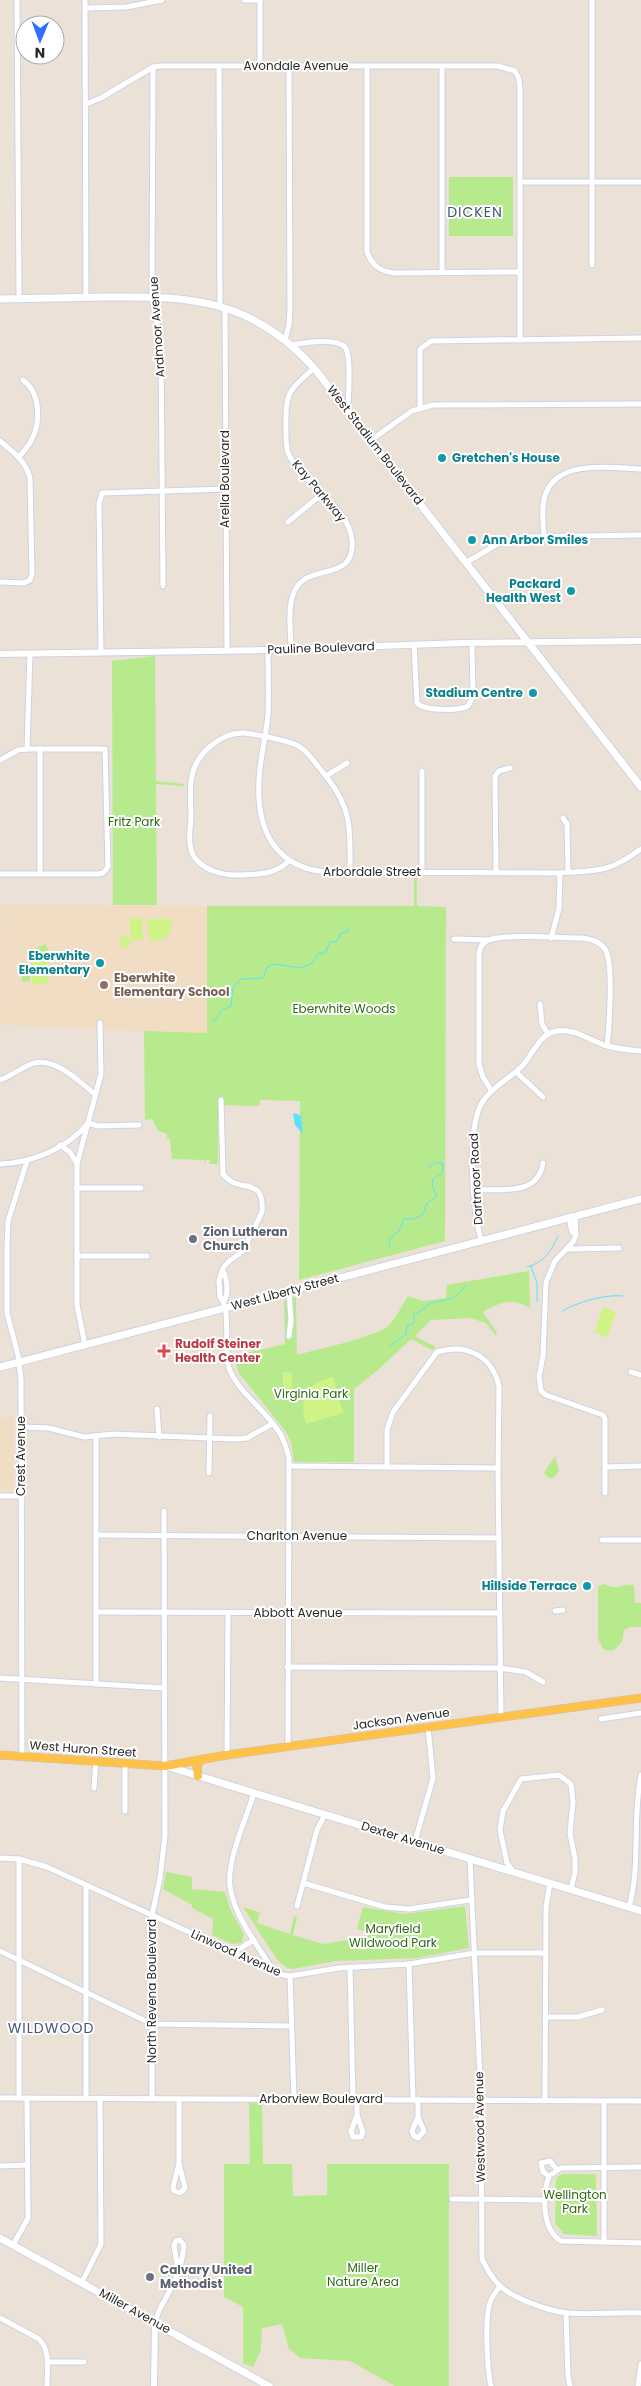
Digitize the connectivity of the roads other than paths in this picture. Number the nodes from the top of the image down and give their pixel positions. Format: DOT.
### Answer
graph roads {
  1 [pos="17,0"];
  2 [pos="85,0"];
  3 [pos="162,0"];
  4 [pos="244,0"];
  5 [pos="260,0"];
  6 [pos="592,0"];
  7 [pos="86,8"];
  8 [pos="220,66"];
  9 [pos="260,66"];
  10 [pos="289,66"];
  11 [pos="367,66"];
  12 [pos="442,66"];
  13 [pos="153,67"];
  14 [pos="86,104"];
  15 [pos="593,181"];
  16 [pos="520,182"];
  17 [pos="641,182"];
  18 [pos="592,265"];
  19 [pos="442,272"];
  20 [pos="520,272"];
  21 [pos="86,297"];
  22 [pos="152,297"];
  23 [pos="18,298"];
  24 [pos="0,299"];
  25 [pos="223,307"];
  26 [pos="641,338"];
  27 [pos="520,339"];
  28 [pos="288,343"];
  29 [pos="314,368"];
  30 [pos="23,380"];
  31 [pos="641,404"];
  32 [pos="420,407"];
  33 [pos="348,410"];
  34 [pos="371,440"];
  35 [pos="0,441"];
  36 [pos="19,457"];
  37 [pos="641,469"];
  38 [pos="225,489"];
  39 [pos="162,490"];
  40 [pos="322,494"];
  41 [pos="288,522"];
  42 [pos="544,535"];
  43 [pos="641,535"];
  44 [pos="466,562"];
  45 [pos="0,582"];
  46 [pos="163,586"];
  47 [pos="641,641"];
  48 [pos="529,642"];
  49 [pos="472,643"];
  50 [pos="414,644"];
  51 [pos="292,649"];
  52 [pos="268,650"];
  53 [pos="227,651"];
  54 [pos="102,653"];
  55 [pos="0,654"];
  56 [pos="30,654"];
  57 [pos="265,737"];
  58 [pos="27,749"];
  59 [pos="40,749"];
  60 [pos="0,760"];
  61 [pos="347,763"];
  62 [pos="510,768"];
  63 [pos="422,770"];
  64 [pos="326,776"];
  65 [pos="641,787"];
  66 [pos="563,818"];
  67 [pos="641,849"];
  68 [pos="289,861"];
  69 [pos="350,872"];
  70 [pos="422,872"];
  71 [pos="496,872"];
  72 [pos="568,872"];
  73 [pos="560,873"];
  74 [pos="0,874"];
  75 [pos="40,874"];
  76 [pos="454,938"];
  77 [pos="551,938"];
  78 [pos="492,940"];
  79 [pos="540,1004"];
  80 [pos="100,1023"];
  81 [pos="548,1034"];
  82 [pos="606,1046"];
  83 [pos="641,1051"];
  84 [pos="516,1072"];
  85 [pos="0,1080"];
  86 [pos="491,1090"];
  87 [pos="95,1094"];
  88 [pos="542,1097"];
  89 [pos="221,1100"];
  90 [pos="88,1123"];
  91 [pos="139,1125"];
  92 [pos="60,1145"];
  93 [pos="27,1161"];
  94 [pos="543,1163"];
  95 [pos="0,1164"];
  96 [pos="77,1164"];
  97 [pos="76,1188"];
  98 [pos="141,1188"];
  99 [pos="475,1190"];
  100 [pos="641,1198"];
  101 [pos="572,1217"];
  102 [pos="481,1239"];
  103 [pos="0,1246"];
  104 [pos="7,1246"];
  105 [pos="568,1248"];
  106 [pos="619,1248"];
  107 [pos="77,1256"];
  108 [pos="147,1256"];
  109 [pos="289,1290"];
  110 [pos="224,1304"];
  111 [pos="289,1336"];
  112 [pos="85,1345"];
  113 [pos="19,1362"];
  114 [pos="0,1367"];
  115 [pos="631,1372"];
  116 [pos="641,1375"];
  117 [pos="157,1410"];
  118 [pos="210,1416"];
  119 [pos="272,1424"];
  120 [pos="21,1427"];
  121 [pos="96,1436"];
  122 [pos="159,1437"];
  123 [pos="210,1438"];
  124 [pos="289,1466"];
  125 [pos="641,1466"];
  126 [pos="387,1467"];
  127 [pos="606,1467"];
  128 [pos="498,1468"];
  129 [pos="210,1474"];
  130 [pos="605,1493"];
  131 [pos="0,1496"];
  132 [pos="22,1496"];
  133 [pos="164,1511"];
  134 [pos="96,1535"];
  135 [pos="164,1536"];
  136 [pos="288,1536"];
  137 [pos="499,1538"];
  138 [pos="602,1540"];
  139 [pos="641,1540"];
  140 [pos="563,1610"];
  141 [pos="555,1611"];
  142 [pos="96,1612"];
  143 [pos="164,1612"];
  144 [pos="228,1613"];
  145 [pos="288,1613"];
  146 [pos="499,1613"];
  147 [pos="287,1667"];
  148 [pos="499,1668"];
  149 [pos="0,1678"];
  150 [pos="22,1680"];
  151 [pos="543,1682"];
  152 [pos="96,1684"];
  153 [pos="164,1688"];
  154 [pos="641,1699"];
  155 [pos="641,1713"];
  156 [pos="501,1717"];
  157 [pos="601,1719"];
  158 [pos="428,1727"];
  159 [pos="288,1747"];
  160 [pos="0,1754"];
  161 [pos="227,1755"];
  162 [pos="22,1756"];
  163 [pos="201,1759"];
  164 [pos="96,1760"];
  165 [pos="127,1762"];
  166 [pos="165,1766"];
  167 [pos="641,1774"];
  168 [pos="198,1776"];
  169 [pos="94,1788"];
  170 [pos="254,1793"];
  171 [pos="125,1811"];
  172 [pos="325,1814"];
  173 [pos="415,1841"];
  174 [pos="0,1858"];
  175 [pos="19,1859"];
  176 [pos="470,1859"];
  177 [pos="513,1871"];
  178 [pos="303,1883"];
  179 [pos="550,1883"];
  180 [pos="86,1886"];
  181 [pos="571,1889"];
  182 [pos="470,1900"];
  183 [pos="297,1906"];
  184 [pos="629,1907"];
  185 [pos="641,1911"];
  186 [pos="152,1915"];
  187 [pos="254,1940"];
  188 [pos="0,1951"];
  189 [pos="234,1952"];
  190 [pos="475,1953"];
  191 [pos="545,1953"];
  192 [pos="20,1959"];
  193 [pos="409,1964"];
  194 [pos="350,1967"];
  195 [pos="272,1970"];
  196 [pos="290,1976"];
  197 [pos="86,1992"];
  198 [pos="602,2010"];
  199 [pos="546,2017"];
  200 [pos="152,2024"];
  201 [pos="291,2026"];
  202 [pos="0,2098"];
  203 [pos="19,2098"];
  204 [pos="27,2098"];
  205 [pos="86,2098"];
  206 [pos="100,2098"];
  207 [pos="152,2098"];
  208 [pos="294,2098"];
  209 [pos="355,2098"];
  210 [pos="179,2099"];
  211 [pos="415,2099"];
  212 [pos="481,2099"];
  213 [pos="545,2099"];
  214 [pos="604,2101"];
  215 [pos="641,2101"];
  216 [pos="357,2115"];
  217 [pos="418,2117"];
  218 [pos="179,2163"];
  219 [pos="28,2165"];
  220 [pos="0,2166"];
  221 [pos="604,2167"];
  222 [pos="641,2167"];
  223 [pos="557,2170"];
  224 [pos="549,2176"];
  225 [pos="452,2199"];
  226 [pos="481,2200"];
  227 [pos="546,2200"];
  228 [pos="1,2240"];
  229 [pos="604,2242"];
  230 [pos="641,2242"];
  231 [pos="13,2245"];
  232 [pos="178,2270"];
  233 [pos="82,2282"];
  234 [pos="500,2286"];
  235 [pos="566,2313"];
  236 [pos="641,2313"];
  237 [pos="0,2318"];
  238 [pos="155,2323"];
  239 [pos="47,2362"];
  240 [pos="84,2362"];
  241 [pos="641,2364"];
  242 [pos="47,2386"];
  243 [pos="154,2386"];
  244 [pos="269,2386"];
  245 [pos="491,2386"];
  246 [pos="570,2386"];
  247 [pos="638,2386"];
  1 -- 23 [label="street"];
  2 -- 7 [label="street"];
  3 -- 7 [label="street"];
  4 -- 5 [label="street"];
  5 -- 9 [label="street"];
  6 -- 15 [label="street"];
  7 -- 14 [label="street"];
  8 -- 9 [label="street, Avondale Avenue"];
  8 -- 13 [label="street, Avondale Avenue"];
  8 -- 25 [label="street, Arella Boulevard"];
  9 -- 10 [label="street, Avondale Avenue"];
  10 -- 11 [label="street, Avondale Avenue"];
  10 -- 28 [label="street"];
  11 -- 12 [label="street, Avondale Avenue"];
  11 -- 19 [label="street"];
  12 -- 16 [label="street, Avondale Avenue"];
  12 -- 19 [label="street"];
  13 -- 14 [label="street, Avondale Avenue"];
  13 -- 22 [label="street, Ardmoor Avenue"];
  14 -- 21 [label="street"];
  15 -- 16 [label="street"];
  15 -- 17 [label="street"];
  15 -- 18 [label="street"];
  16 -- 20 [label="street"];
  19 -- 20 [label="street"];
  20 -- 27 [label="street"];
  21 -- 22 [label="main road, West Stadium Boulevard"];
  21 -- 23 [label="main road, West Stadium Boulevard"];
  22 -- 25 [label="main road, West Stadium Boulevard"];
  22 -- 39 [label="street, Ardmoor Avenue"];
  23 -- 24 [label="main road, West Stadium Boulevard"];
  25 -- 28 [label="main road, West Stadium Boulevard"];
  25 -- 38 [label="street, Arella Boulevard"];
  26 -- 27 [label="street"];
  27 -- 32 [label="street"];
  28 -- 29 [label="main road, West Stadium Boulevard"];
  28 -- 33 [label="street"];
  29 -- 33 [label="main road, West Stadium Boulevard"];
  29 -- 40 [label="street, Kay Parkway"];
  30 -- 36 [label="street"];
  31 -- 32 [label="street"];
  32 -- 34 [label="street"];
  33 -- 34 [label="main road, West Stadium Boulevard"];
  34 -- 44 [label="main road, West Stadium Boulevard"];
  35 -- 36 [label="street"];
  36 -- 45 [label="street"];
  37 -- 42 [label="street"];
  38 -- 39 [label="street"];
  38 -- 53 [label="street, Arella Boulevard"];
  39 -- 46 [label="street, Ardmoor Avenue"];
  39 -- 54 [label="street"];
  40 -- 41 [label="street"];
  40 -- 51 [label="street, Kay Parkway"];
  42 -- 43 [label="street"];
  42 -- 44 [label="street"];
  44 -- 48 [label="main road, West Stadium Boulevard"];
  47 -- 48 [label="street, Pauline Boulevard"];
  48 -- 49 [label="street, Pauline Boulevard"];
  48 -- 65 [label="main road, West Stadium Boulevard"];
  49 -- 50 [label="street, Pauline Boulevard"];
  49 -- 50 [label="street"];
  50 -- 51 [label="street, Pauline Boulevard"];
  51 -- 52 [label="street, Pauline Boulevard"];
  52 -- 53 [label="street, Pauline Boulevard"];
  52 -- 57 [label="street, Arbordale Street"];
  53 -- 54 [label="street, Pauline Boulevard"];
  54 -- 56 [label="street, Pauline Boulevard"];
  55 -- 56 [label="street, Pauline Boulevard"];
  56 -- 58 [label="street"];
  57 -- 64 [label="street"];
  57 -- 68 [label="street, Arbordale Street"];
  57 -- 68 [label="street"];
  58 -- 59 [label="street"];
  58 -- 60 [label="street"];
  59 -- 75 [label="street"];
  59 -- 75 [label="street"];
  61 -- 64 [label="street"];
  62 -- 71 [label="street"];
  63 -- 70 [label="street"];
  64 -- 69 [label="street"];
  66 -- 72 [label="street"];
  67 -- 72 [label="street, Arbordale Street"];
  68 -- 69 [label="street, Arbordale Street"];
  69 -- 70 [label="street, Arbordale Street"];
  70 -- 71 [label="street, Arbordale Street"];
  71 -- 73 [label="street, Arbordale Street"];
  72 -- 73 [label="street, Arbordale Street"];
  73 -- 77 [label="street"];
  74 -- 75 [label="street"];
  76 -- 78 [label="street"];
  77 -- 78 [label="street"];
  77 -- 82 [label="street"];
  78 -- 86 [label="street"];
  79 -- 81 [label="street"];
  80 -- 87 [label="street"];
  81 -- 82 [label="street"];
  81 -- 84 [label="street, Dartmoor Road"];
  82 -- 83 [label="street"];
  84 -- 86 [label="street, Dartmoor Road"];
  84 -- 88 [label="street"];
  85 -- 87 [label="street"];
  86 -- 99 [label="street, Dartmoor Road"];
  87 -- 90 [label="street"];
  89 -- 110 [label="street"];
  90 -- 91 [label="street"];
  90 -- 92 [label="street"];
  90 -- 96 [label="street"];
  92 -- 93 [label="street"];
  92 -- 96 [label="street"];
  93 -- 95 [label="street"];
  93 -- 104 [label="street, Crest Avenue"];
  94 -- 99 [label="street"];
  96 -- 97 [label="street"];
  97 -- 98 [label="street"];
  97 -- 107 [label="street"];
  99 -- 102 [label="street, Dartmoor Road"];
  100 -- 101 [label="main road, West Liberty Street"];
  101 -- 102 [label="main road, West Liberty Street"];
  101 -- 105 [label="street"];
  102 -- 109 [label="main road, West Liberty Street"];
  103 -- 104 [label="street"];
  104 -- 113 [label="street, Crest Avenue"];
  105 -- 106 [label="street"];
  105 -- 127 [label="street"];
  107 -- 108 [label="street"];
  107 -- 112 [label="street"];
  109 -- 110 [label="main road, West Liberty Street"];
  109 -- 111 [label="street"];
  110 -- 112 [label="main road, West Liberty Street"];
  110 -- 119 [label="street"];
  112 -- 113 [label="main road, West Liberty Street"];
  113 -- 114 [label="main road, West Liberty Street"];
  113 -- 120 [label="street, Crest Avenue"];
  115 -- 116 [label="street"];
  117 -- 122 [label="street"];
  118 -- 123 [label="street"];
  119 -- 123 [label="street"];
  119 -- 124 [label="street"];
  120 -- 121 [label="street"];
  120 -- 132 [label="street, Crest Avenue"];
  121 -- 122 [label="street"];
  121 -- 134 [label="street"];
  122 -- 123 [label="street"];
  123 -- 129 [label="street"];
  124 -- 126 [label="street"];
  124 -- 136 [label="street"];
  125 -- 127 [label="street"];
  126 -- 128 [label="street"];
  126 -- 128 [label="street"];
  127 -- 130 [label="street"];
  128 -- 137 [label="street"];
  131 -- 132 [label="street"];
  132 -- 150 [label="street, Crest Avenue"];
  133 -- 135 [label="street, North Revena Boulevard"];
  134 -- 135 [label="street, Charlton Avenue"];
  134 -- 142 [label="street"];
  135 -- 136 [label="street, Charlton Avenue"];
  135 -- 143 [label="street, North Revena Boulevard"];
  136 -- 137 [label="street, Charlton Avenue"];
  136 -- 145 [label="street"];
  137 -- 146 [label="street"];
  138 -- 139 [label="street"];
  140 -- 141 [label="street"];
  142 -- 143 [label="street, Abbott Avenue"];
  142 -- 152 [label="street"];
  143 -- 144 [label="street, Abbott Avenue"];
  143 -- 153 [label="street, North Revena Boulevard"];
  144 -- 145 [label="street, Abbott Avenue"];
  144 -- 161 [label="street"];
  145 -- 146 [label="street, Abbott Avenue"];
  145 -- 147 [label="street"];
  146 -- 148 [label="street"];
  147 -- 148 [label="street"];
  147 -- 159 [label="street"];
  148 -- 151 [label="street"];
  148 -- 156 [label="street"];
  149 -- 150 [label="street"];
  150 -- 152 [label="street"];
  150 -- 162 [label="street, Crest Avenue"];
  152 -- 153 [label="street"];
  153 -- 166 [label="street, North Revena Boulevard"];
  154 -- 156 [label="main road, Jackson Avenue"];
  155 -- 157 [label="street"];
  156 -- 158 [label="main road, Jackson Avenue"];
  158 -- 159 [label="main road, Jackson Avenue"];
  158 -- 173 [label="street"];
  159 -- 161 [label="main road, Jackson Avenue"];
  160 -- 162 [label="main road, West Huron Street"];
  161 -- 163 [label="main road, Jackson Avenue"];
  162 -- 164 [label="main road, West Huron Street"];
  163 -- 166 [label="main road, Jackson Avenue"];
  163 -- 168 [label="main road"];
  164 -- 165 [label="main road, West Huron Street"];
  164 -- 169 [label="street"];
  165 -- 166 [label="main road, West Huron Street"];
  165 -- 171 [label="street"];
  166 -- 168 [label="main road, Dexter Avenue"];
  166 -- 186 [label="street, North Revena Boulevard"];
  167 -- 184 [label="street"];
  168 -- 170 [label="main road, Dexter Avenue"];
  170 -- 172 [label="main road, Dexter Avenue"];
  170 -- 187 [label="street"];
  172 -- 173 [label="main road, Dexter Avenue"];
  172 -- 178 [label="street"];
  173 -- 176 [label="main road, Dexter Avenue"];
  174 -- 175 [label="street, Linwood Avenue"];
  175 -- 180 [label="street, Linwood Avenue"];
  175 -- 192 [label="street"];
  176 -- 177 [label="main road, Dexter Avenue"];
  176 -- 182 [label="street, Westwood Avenue"];
  177 -- 179 [label="main road, Dexter Avenue"];
  177 -- 181 [label="street"];
  178 -- 182 [label="street"];
  178 -- 183 [label="street"];
  179 -- 181 [label="main road, Dexter Avenue"];
  179 -- 191 [label="street"];
  180 -- 186 [label="street, Linwood Avenue"];
  180 -- 197 [label="street"];
  181 -- 184 [label="main road, Dexter Avenue"];
  182 -- 190 [label="street, Westwood Avenue"];
  184 -- 185 [label="main road, Dexter Avenue"];
  186 -- 189 [label="street, Linwood Avenue"];
  186 -- 200 [label="street, North Revena Boulevard"];
  187 -- 189 [label="street"];
  187 -- 195 [label="street"];
  188 -- 192 [label="street"];
  189 -- 195 [label="street, Linwood Avenue"];
  190 -- 191 [label="street, Linwood Avenue"];
  190 -- 193 [label="street, Linwood Avenue"];
  190 -- 212 [label="street, Westwood Avenue"];
  191 -- 199 [label="street"];
  192 -- 197 [label="street"];
  192 -- 203 [label="street"];
  193 -- 194 [label="street, Linwood Avenue"];
  193 -- 211 [label="street"];
  194 -- 196 [label="street, Linwood Avenue"];
  194 -- 209 [label="street"];
  195 -- 196 [label="street, Linwood Avenue"];
  196 -- 201 [label="street"];
  197 -- 200 [label="street"];
  197 -- 205 [label="street"];
  198 -- 199 [label="street"];
  199 -- 213 [label="street"];
  200 -- 201 [label="street"];
  200 -- 207 [label="street, North Revena Boulevard"];
  201 -- 208 [label="street"];
  202 -- 203 [label="street, Arborview Boulevard"];
  203 -- 204 [label="street, Arborview Boulevard"];
  204 -- 205 [label="street, Arborview Boulevard"];
  204 -- 219 [label="street"];
  205 -- 206 [label="street, Arborview Boulevard"];
  206 -- 207 [label="street, Arborview Boulevard"];
  206 -- 233 [label="street"];
  207 -- 210 [label="street, Arborview Boulevard"];
  208 -- 209 [label="street, Arborview Boulevard"];
  208 -- 210 [label="street, Arborview Boulevard"];
  209 -- 211 [label="street, Arborview Boulevard"];
  209 -- 216 [label="street"];
  210 -- 218 [label="street"];
  211 -- 212 [label="street, Arborview Boulevard"];
  211 -- 217 [label="street"];
  212 -- 213 [label="street, Arborview Boulevard"];
  212 -- 226 [label="street, Westwood Avenue"];
  213 -- 214 [label="street, Arborview Boulevard"];
  214 -- 215 [label="street, Arborview Boulevard"];
  214 -- 221 [label="street"];
  218 -- 218 [label="street"];
  219 -- 220 [label="street"];
  219 -- 231 [label="street"];
  221 -- 222 [label="street"];
  221 -- 223 [label="street"];
  221 -- 229 [label="street"];
  223 -- 224 [label="street"];
  223 -- 224 [label="street"];
  224 -- 227 [label="street"];
  225 -- 226 [label="street"];
  226 -- 227 [label="street"];
  226 -- 234 [label="street, Westwood Avenue"];
  227 -- 229 [label="street"];
  228 -- 231 [label="main road, Miller Avenue"];
  229 -- 230 [label="street"];
  231 -- 233 [label="main road, Miller Avenue"];
  232 -- 232 [label="street"];
  232 -- 238 [label="street"];
  233 -- 238 [label="main road, Miller Avenue"];
  234 -- 235 [label="street"];
  234 -- 245 [label="street"];
  235 -- 236 [label="street"];
  235 -- 246 [label="street"];
  237 -- 239 [label="street"];
  238 -- 243 [label="street"];
  238 -- 244 [label="main road, Miller Avenue"];
  239 -- 240 [label="street"];
  239 -- 242 [label="street"];
  241 -- 247 [label="street"];
}
